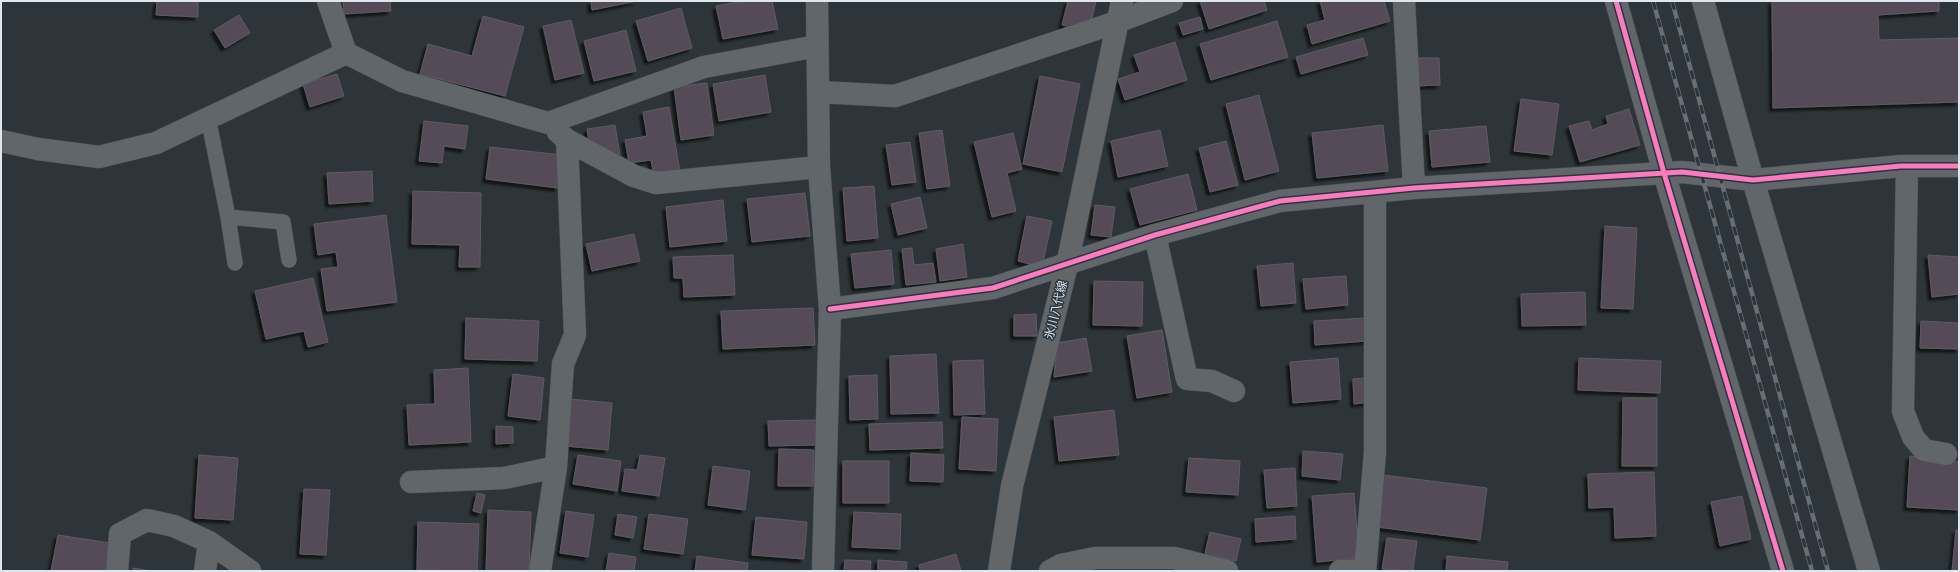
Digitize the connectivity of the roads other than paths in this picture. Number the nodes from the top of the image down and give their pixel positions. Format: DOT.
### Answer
graph roads {
  1 [pos="328,1"];
  2 [pos="817,1"];
  3 [pos="1122,1"];
  4 [pos="1172,1"];
  5 [pos="1404,1"];
  6 [pos="1616,1"];
  7 [pos="1703,1"];
  8 [pos="1117,22"];
  9 [pos="817,46"];
  10 [pos="346,52"];
  11 [pos="818,92"];
  12 [pos="208,118"];
  13 [pos="548,123"];
  14 [pos="567,140"];
  15 [pos="1,142"];
  16 [pos="1908,166"];
  17 [pos="1959,166"];
  18 [pos="819,167"];
  19 [pos="1664,173"];
  20 [pos="1753,180"];
  21 [pos="1414,188"];
  22 [pos="1375,192"];
  23 [pos="228,217"];
  24 [pos="1155,235"];
  25 [pos="289,260"];
  26 [pos="235,263"];
  27 [pos="1067,264"];
  28 [pos="830,309"];
  29 [pos="1234,391"];
  30 [pos="1946,454"];
  31 [pos="556,467"];
  32 [pos="411,482"];
  33 [pos="209,542"];
  34 [pos="1365,570"];
  35 [pos="117,571"];
  36 [pos="205,571"];
  37 [pos="250,571"];
  38 [pos="540,571"];
  39 [pos="823,571"];
  40 [pos="999,571"];
  41 [pos="1050,571"];
  42 [pos="1227,571"];
  43 [pos="1340,571"];
  44 [pos="1783,571"];
  45 [pos="1869,571"];
  1 -- 10 [label="street"];
  2 -- 9 [label="street"];
  3 -- 8 [label="main road, 氷川八代線"];
  4 -- 8 [label="street"];
  5 -- 21 [label="street"];
  6 -- 19 [label="street"];
  7 -- 20 [label="street"];
  8 -- 11 [label="street"];
  8 -- 27 [label="main road, 氷川八代線"];
  9 -- 11 [label="street"];
  9 -- 13 [label="street"];
  10 -- 12 [label="street"];
  10 -- 13 [label="street"];
  11 -- 18 [label="street"];
  12 -- 15 [label="street"];
  12 -- 23 [label="lane"];
  13 -- 14 [label="street"];
  14 -- 18 [label="street"];
  14 -- 31 [label="street"];
  16 -- 17 [label="street"];
  16 -- 20 [label="street"];
  16 -- 30 [label="street"];
  18 -- 28 [label="street"];
  19 -- 20 [label="street"];
  19 -- 21 [label="street"];
  19 -- 44 [label="street"];
  20 -- 45 [label="street"];
  21 -- 22 [label="street"];
  22 -- 24 [label="street"];
  22 -- 34 [label="street"];
  23 -- 25 [label="lane"];
  23 -- 26 [label="lane"];
  24 -- 27 [label="street"];
  24 -- 29 [label="street"];
  27 -- 28 [label="street"];
  27 -- 40 [label="main road, 氷川八代線"];
  28 -- 39 [label="street"];
  31 -- 32 [label="street"];
  31 -- 38 [label="street"];
  33 -- 35 [label="street"];
  33 -- 36 [label="street"];
  33 -- 37 [label="street"];
  34 -- 43 [label="street"];
  41 -- 42 [label="street"];
}
